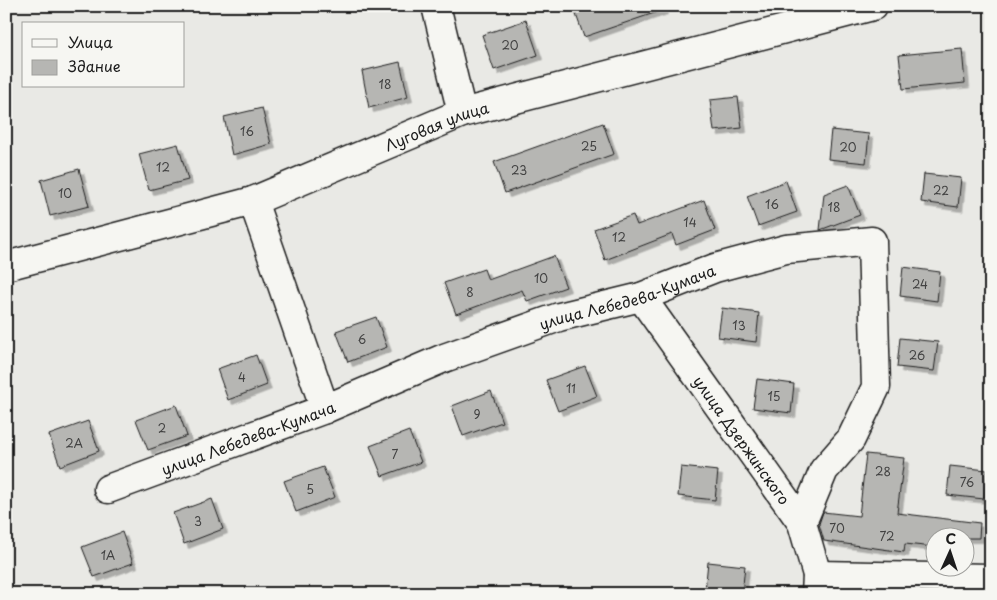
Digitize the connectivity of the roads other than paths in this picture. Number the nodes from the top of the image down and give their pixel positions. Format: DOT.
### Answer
graph roads {
  1 [pos="436,6"];
  2 [pos="872,6"];
  3 [pos="462,113"];
  4 [pos="253,201"];
  5 [pos="6,266"];
  6 [pos="641,297"];
  7 [pos="325,409"];
  8 [pos="108,488"];
  9 [pos="802,523"];
  10 [pos="991,578"];
  11 [pos="817,584"];
  1 -- 3 [label="street"];
  2 -- 3 [label="street, Луговая улица"];
  3 -- 4 [label="street, Луговая улица"];
  4 -- 5 [label="street, Луговая улица"];
  4 -- 7 [label="street"];
  6 -- 7 [label="street, улица Лебедева-Кумача"];
  6 -- 9 [label="street, улица Дзержинского"];
  6 -- 9 [label="street, улица Лебедева-Кумача"];
  7 -- 8 [label="street, улица Лебедева-Кумача"];
  9 -- 11 [label="street, улица Дзержинского"];
  10 -- 11 [label="street"];
}
